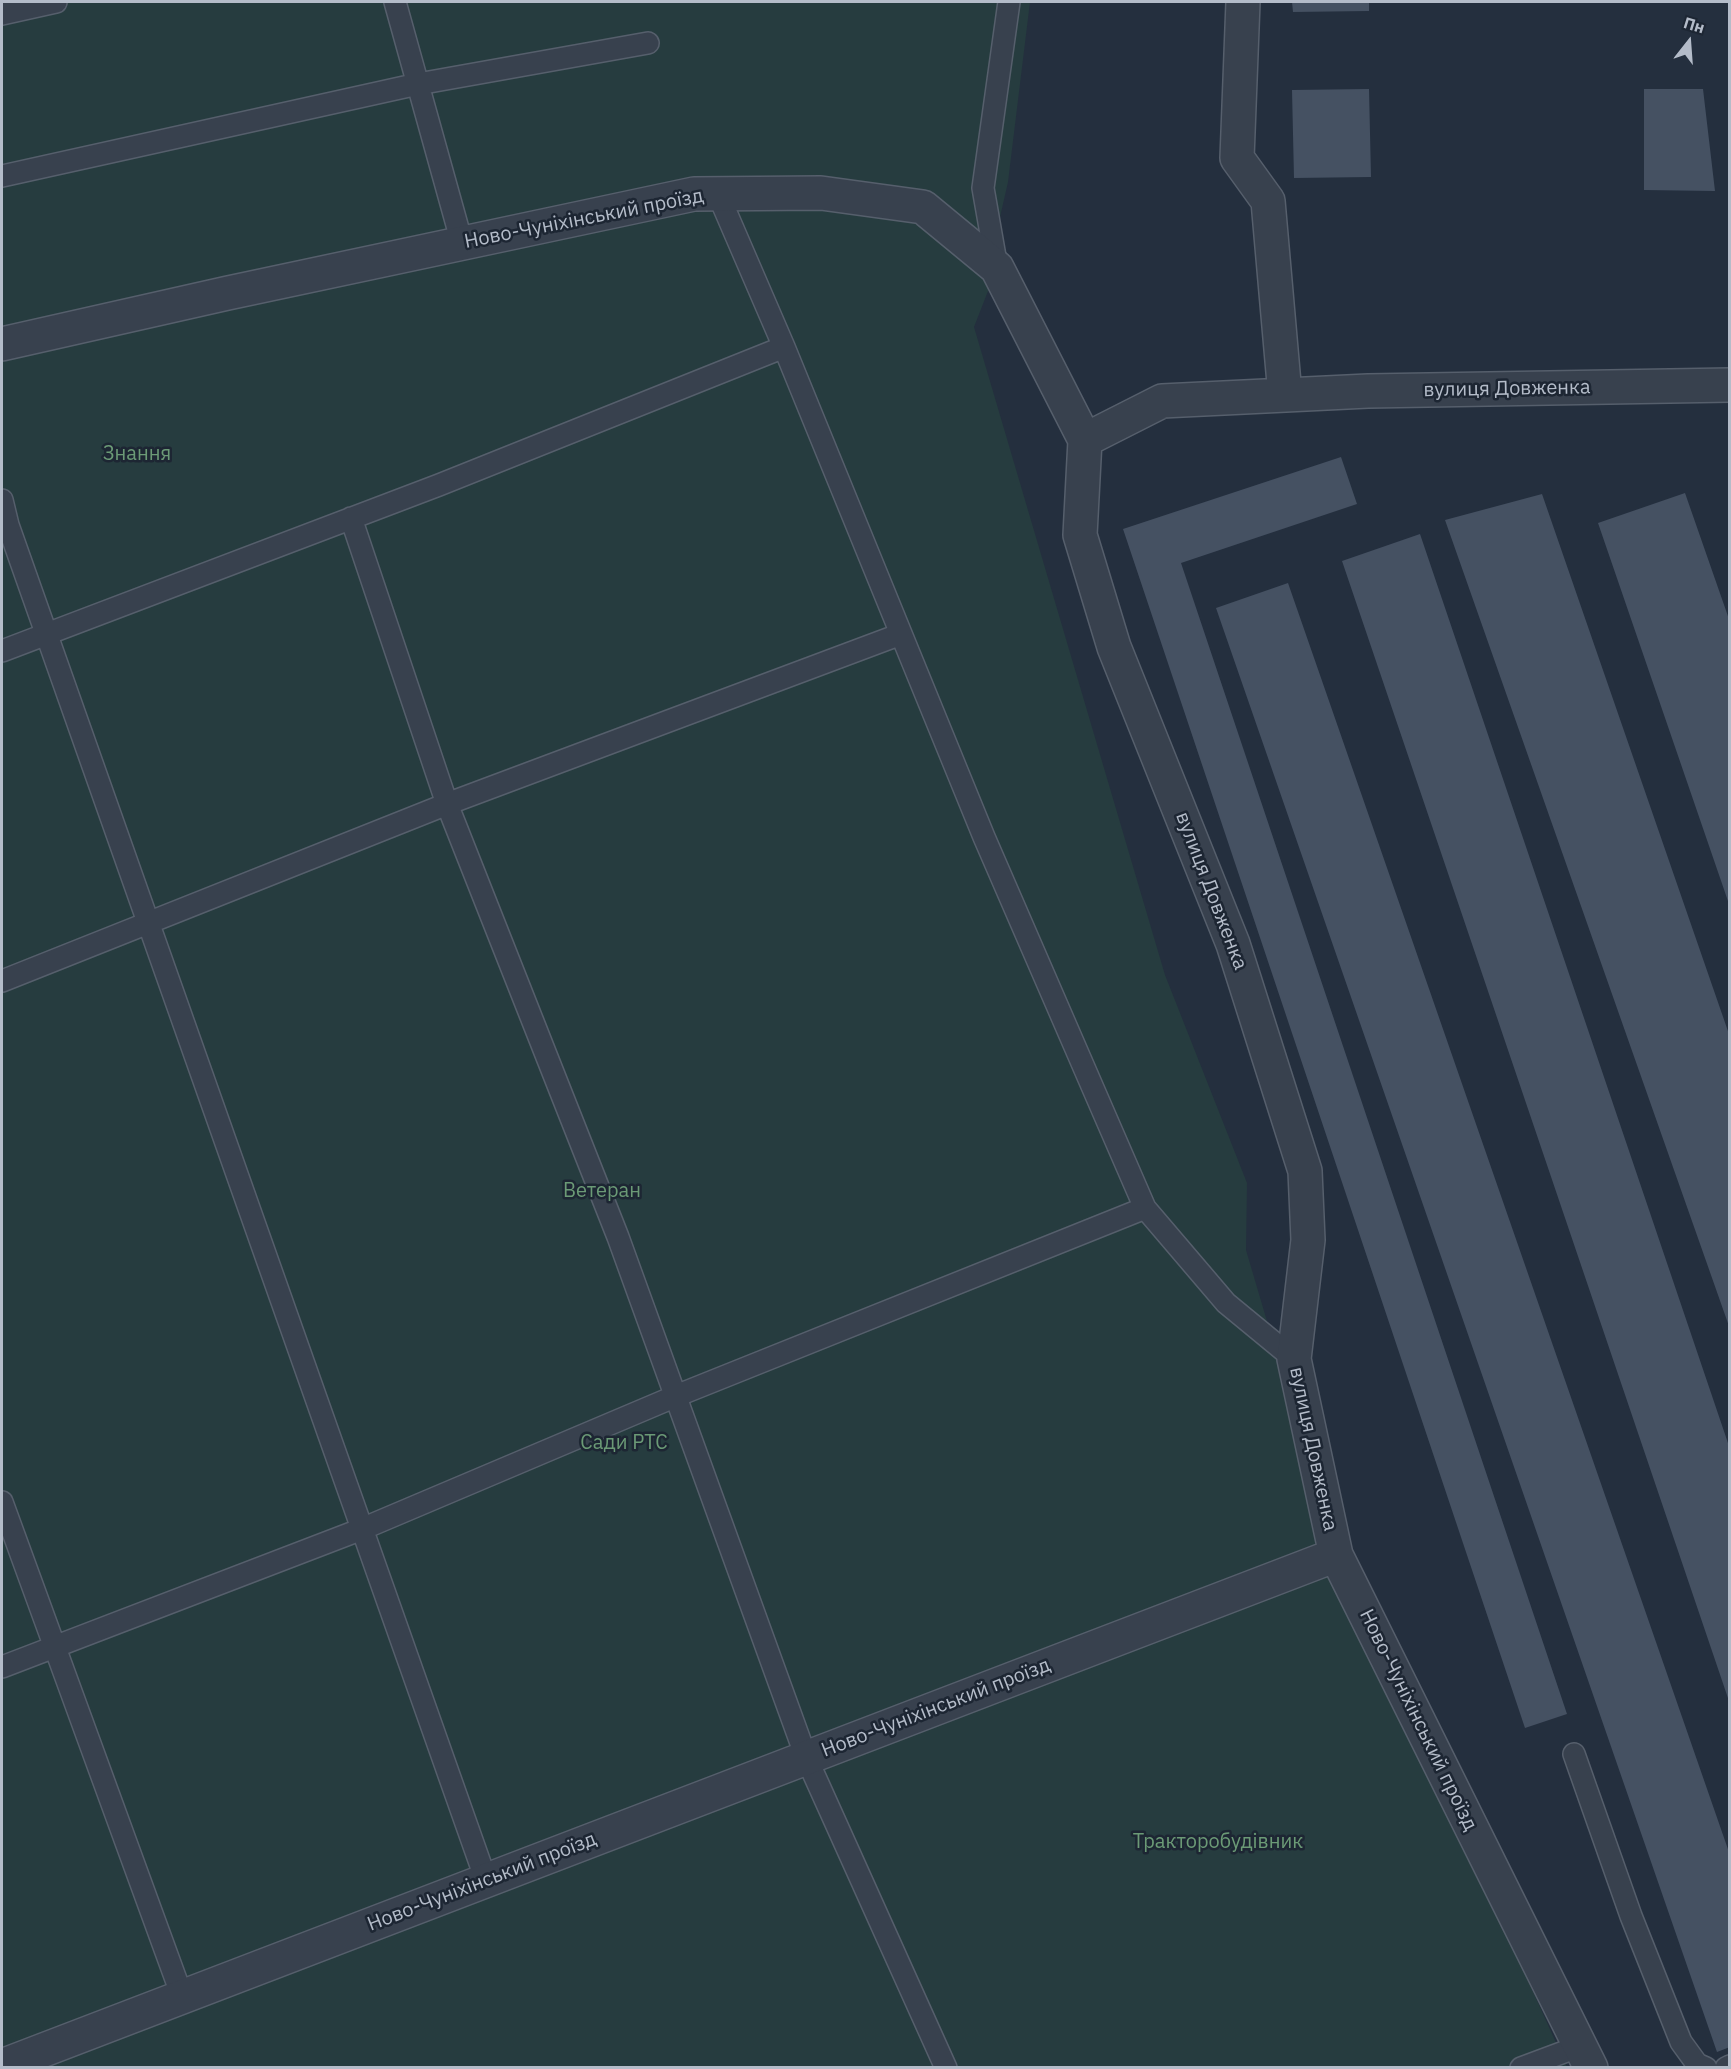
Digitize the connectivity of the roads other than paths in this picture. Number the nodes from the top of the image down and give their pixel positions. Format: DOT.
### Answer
graph roads {
  1 [pos="56,2"];
  2 [pos="395,2"];
  3 [pos="1009,2"];
  4 [pos="1243,2"];
  5 [pos="2,14"];
  6 [pos="648,44"];
  7 [pos="418,84"];
  8 [pos="2,176"];
  9 [pos="718,194"];
  10 [pos="462,243"];
  11 [pos="998,268"];
  12 [pos="2,344"];
  13 [pos="784,347"];
  14 [pos="1730,385"];
  15 [pos="1285,396"];
  16 [pos="1084,440"];
  17 [pos="2,500"];
  18 [pos="351,518"];
  19 [pos="46,634"];
  20 [pos="901,634"];
  21 [pos="2,651"];
  22 [pos="447,804"];
  23 [pos="148,923"];
  24 [pos="2,981"];
  25 [pos="1145,1208"];
  26 [pos="1294,1359"];
  27 [pos="676,1396"];
  28 [pos="2,1502"];
  29 [pos="362,1529"];
  30 [pos="1336,1555"];
  31 [pos="54,1647"];
  32 [pos="2,1667"];
  33 [pos="1574,1754"];
  34 [pos="806,1757"];
  35 [pos="486,1880"];
  36 [pos="182,1996"];
  37 [pos="1586,2057"];
  38 [pos="2,2066"];
  39 [pos="946,2067"];
  40 [pos="1521,2067"];
  41 [pos="1706,2067"];
  1 -- 5 [label="lane"];
  2 -- 7 [label="lane"];
  3 -- 11 [label="lane"];
  4 -- 15 [label="street"];
  6 -- 7 [label="lane"];
  7 -- 8 [label="lane"];
  7 -- 10 [label="lane"];
  9 -- 10 [label="street, Ново-Чуніхінський проїзд"];
  9 -- 11 [label="street, Ново-Чуніхінський проїзд"];
  9 -- 13 [label="lane"];
  10 -- 12 [label="street, Ново-Чуніхінський проїзд"];
  11 -- 16 [label="street, Ново-Чуніхінський проїзд"];
  13 -- 18 [label="lane"];
  13 -- 20 [label="lane"];
  14 -- 15 [label="street, вулиця Довженка"];
  15 -- 16 [label="street, вулиця Довженка"];
  16 -- 26 [label="street, вулиця Довженка"];
  17 -- 19 [label="lane"];
  18 -- 19 [label="lane"];
  18 -- 22 [label="lane"];
  19 -- 21 [label="lane"];
  19 -- 23 [label="lane"];
  20 -- 22 [label="lane"];
  20 -- 25 [label="lane"];
  22 -- 23 [label="lane"];
  22 -- 27 [label="lane"];
  23 -- 24 [label="lane"];
  23 -- 29 [label="lane"];
  25 -- 26 [label="lane"];
  25 -- 27 [label="lane"];
  26 -- 30 [label="street, вулиця Довженка"];
  27 -- 29 [label="lane"];
  27 -- 34 [label="lane"];
  28 -- 31 [label="lane"];
  29 -- 31 [label="lane"];
  29 -- 35 [label="lane"];
  30 -- 34 [label="street, Ново-Чуніхінський проїзд"];
  30 -- 37 [label="street, Ново-Чуніхінський проїзд"];
  31 -- 32 [label="lane"];
  31 -- 36 [label="lane"];
  33 -- 41 [label="lane"];
  34 -- 35 [label="street, Ново-Чуніхінський проїзд"];
  34 -- 39 [label="lane"];
  35 -- 36 [label="street, Ново-Чуніхінський проїзд"];
  36 -- 38 [label="street, Ново-Чуніхінський проїзд"];
  37 -- 40 [label="lane"];
}
